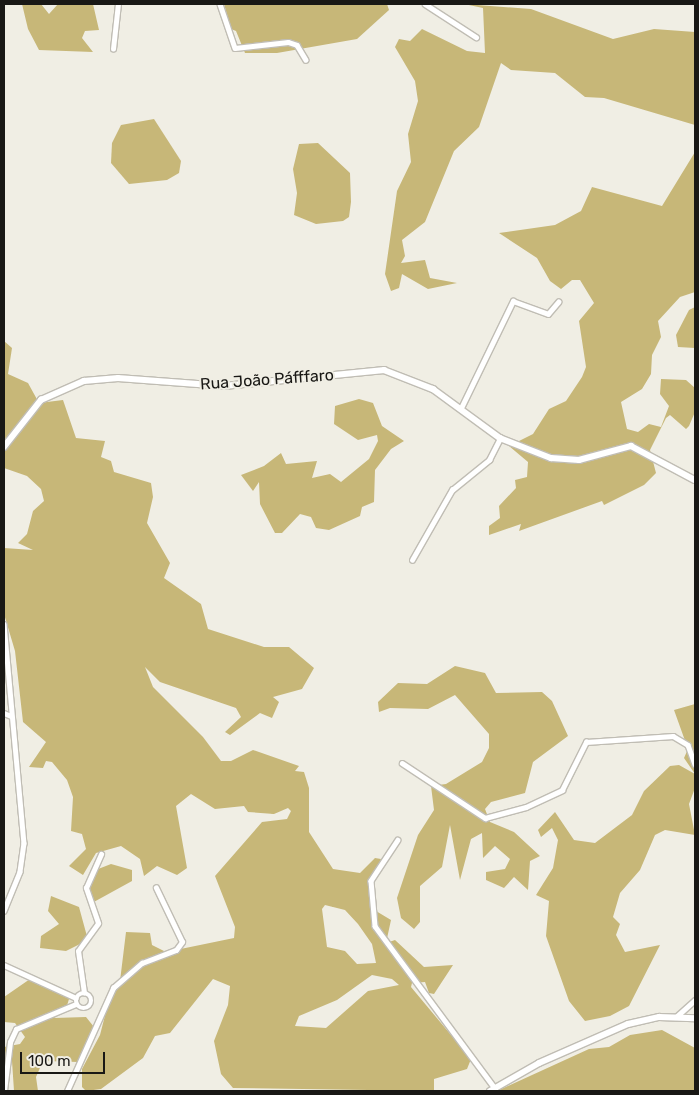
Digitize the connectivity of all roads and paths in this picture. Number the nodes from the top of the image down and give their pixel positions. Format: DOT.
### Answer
graph roads {
  1 [pos="118,4"];
  2 [pos="220,4"];
  3 [pos="425,4"];
  4 [pos="476,36"];
  5 [pos="112,49"];
  6 [pos="306,60"];
  7 [pos="558,302"];
  8 [pos="461,408"];
  9 [pos="500,438"];
  10 [pos="4,447"];
  11 [pos="695,480"];
  12 [pos="412,560"];
  13 [pos="4,624"];
  14 [pos="6,651"];
  15 [pos="4,713"];
  16 [pos="11,716"];
  17 [pos="402,763"];
  18 [pos="695,764"];
  19 [pos="398,840"];
  20 [pos="101,854"];
  21 [pos="156,888"];
  22 [pos="4,911"];
  23 [pos="4,965"];
  24 [pos="84,993"];
  25 [pos="76,998"];
  26 [pos="695,1000"];
  27 [pos="92,1003"];
  28 [pos="76,1004"];
  29 [pos="102,1005"];
  30 [pos="676,1017"];
  31 [pos="695,1018"];
  32 [pos="492,1090"];
  33 [pos="4,1091"];
  34 [pos="67,1091"];
  1 -- 5 [label="street"];
  2 -- 6 [label="street"];
  3 -- 4 [label="street"];
  7 -- 8 [label="street"];
  8 -- 9 [label="street, Rua João Páfffaro"];
  8 -- 10 [label="street, Rua João Páfffaro"];
  9 -- 11 [label="street, Rua João Páfffaro"];
  9 -- 12 [label="street"];
  13 -- 14 [label="street"];
  14 -- 16 [label="street"];
  15 -- 16 [label="street"];
  16 -- 22 [label="street"];
  17 -- 18 [label="street"];
  19 -- 32 [label="street"];
  20 -- 24 [label="street"];
  21 -- 29 [label="street"];
  23 -- 25 [label="street"];
  24 -- 25 [label="street"];
  24 -- 27 [label="street"];
  25 -- 28 [label="street"];
  26 -- 30 [label="street"];
  27 -- 28 [label="street"];
  27 -- 29 [label="street"];
  28 -- 33 [label="street"];
  29 -- 34 [label="street"];
  30 -- 31 [label="main road"];
  30 -- 32 [label="main road"];
}
